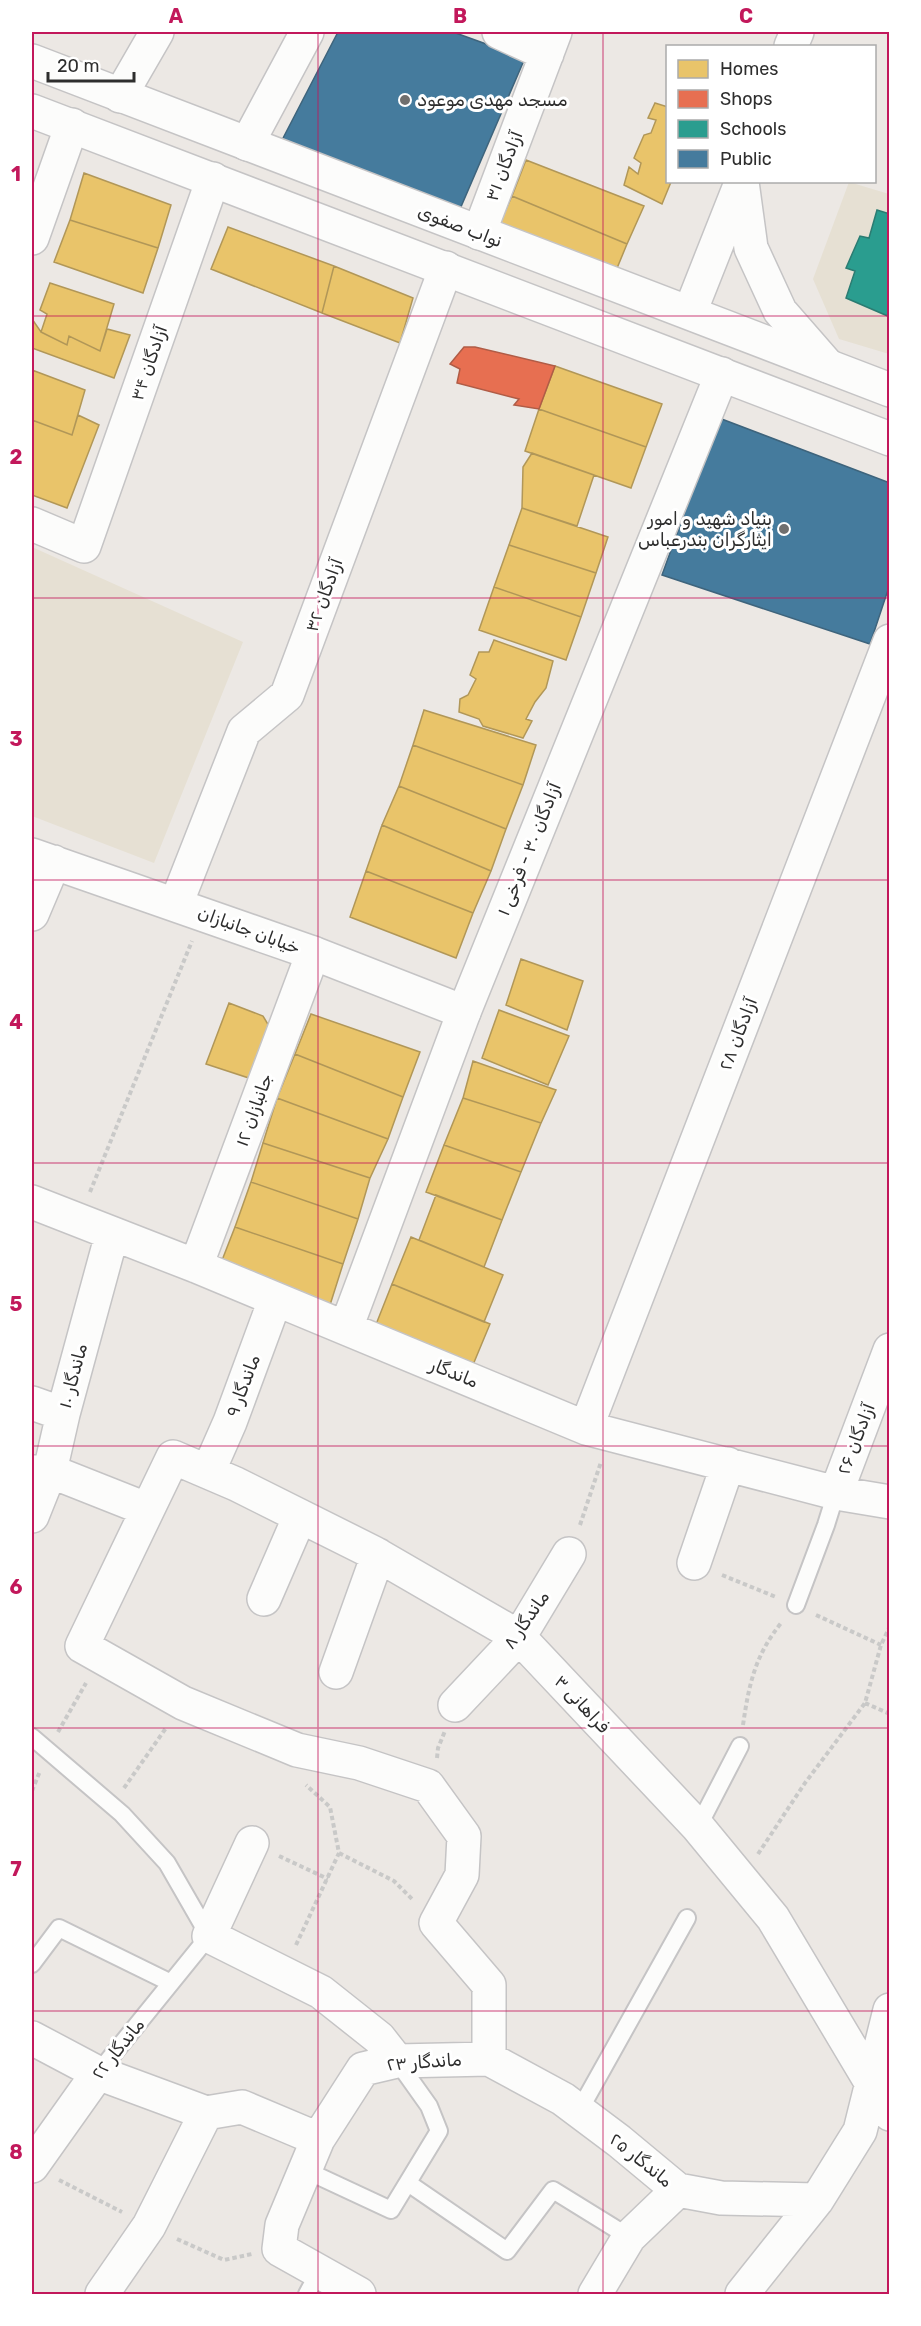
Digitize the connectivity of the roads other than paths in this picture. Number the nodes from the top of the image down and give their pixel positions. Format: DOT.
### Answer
graph roads {
  1 [pos="157,32"];
  2 [pos="307,32"];
  3 [pos="499,32"];
  4 [pos="551,43"];
  5 [pos="32,61"];
  6 [pos="120,96"];
  7 [pos="32,111"];
  8 [pos="72,125"];
  9 [pos="246,144"];
  10 [pos="213,179"];
  11 [pos="742,183"];
  12 [pos="742,183"];
  13 [pos="479,233"];
  14 [pos="32,238"];
  15 [pos="446,268"];
  16 [pos="690,312"];
  17 [pos="828,366"];
  18 [pos="722,374"];
  19 [pos="890,390"];
  20 [pos="890,439"];
  21 [pos="32,524"];
  22 [pos="890,641"];
  23 [pos="43,859"];
  24 [pos="189,909"];
  25 [pos="32,914"];
  26 [pos="313,953"];
  27 [pos="464,1012"];
  28 [pos="32,1202"];
  29 [pos="112,1234"];
  30 [pos="196,1266"];
  31 [pos="275,1300"];
  32 [pos="346,1328"];
  33 [pos="890,1350"];
  34 [pos="32,1404"];
  35 [pos="63,1414"];
  36 [pos="598,1431"];
  37 [pos="728,1464"];
  38 [pos="41,1471"];
  39 [pos="208,1472"];
  40 [pos="836,1493"];
  41 [pos="890,1502"];
  42 [pos="146,1509"];
  43 [pos="32,1516"];
  44 [pos="300,1516"];
  45 [pos="569,1554"];
  46 [pos="378,1555"];
  47 [pos="694,1563"];
  48 [pos="264,1599"];
  49 [pos="796,1605"];
  50 [pos="519,1637"];
  51 [pos="336,1672"];
  52 [pos="455,1705"];
  53 [pos="32,1737"];
  54 [pos="740,1746"];
  55 [pos="698,1827"];
  56 [pos="252,1843"];
  57 [pos="687,1918"];
  58 [pos="209,1936"];
  59 [pos="32,1964"];
  60 [pos="171,1983"];
  61 [pos="888,2022"];
  62 [pos="32,2038"];
  63 [pos="489,2059"];
  64 [pos="397,2061"];
  65 [pos="98,2073"];
  66 [pos="871,2086"];
  67 [pos="579,2111"];
  68 [pos="206,2113"];
  69 [pos="890,2114"];
  70 [pos="318,2139"];
  71 [pos="32,2166"];
  72 [pos="303,2169"];
  73 [pos="408,2183"];
  74 [pos="678,2190"];
  75 [pos="817,2200"];
  76 [pos="629,2237"];
  77 [pos="313,2283"];
  78 [pos="596,2294"];
  79 [pos="102,2295"];
  80 [pos="359,2295"];
  81 [pos="742,2295"];
  1 -- 6 [label="street"];
  2 -- 9 [label="street"];
  3 -- 4 [label="street"];
  4 -- 13 [label="street, آزادگان ۳۱"];
  5 -- 6 [label="street, نواب صفوی"];
  6 -- 9 [label="street, نواب صفوی"];
  7 -- 8 [label="street"];
  8 -- 10 [label="street"];
  8 -- 14 [label="street"];
  9 -- 13 [label="street, نواب صفوی"];
  10 -- 15 [label="street"];
  10 -- 21 [label="street, آزادگان ۳۴"];
  11 -- 16 [label="street"];
  12 -- 17 [label="street"];
  13 -- 16 [label="street, نواب صفوی"];
  15 -- 18 [label="street"];
  15 -- 24 [label="street, آزادگان ۳۲"];
  16 -- 17 [label="street, نواب صفوی"];
  17 -- 19 [label="street, نواب صفوی"];
  18 -- 20 [label="street"];
  18 -- 27 [label="street, آزادگان ۳۰ - فرخی ۱"];
  22 -- 36 [label="street, آزادگان ۲۸"];
  23 -- 24 [label="street, خیابان جانبازان"];
  23 -- 25 [label="street"];
  24 -- 26 [label="street, خیابان جانبازان"];
  26 -- 27 [label="street, خیابان جانبازان"];
  26 -- 30 [label="street, جانبازان ۱۲"];
  27 -- 32 [label="street, آزادگان ۳۰ - فرخی ۱"];
  28 -- 29 [label="street, ماندگار"];
  29 -- 30 [label="street, ماندگار"];
  29 -- 35 [label="street, ماندگار ۱۰"];
  30 -- 31 [label="street, ماندگار"];
  31 -- 32 [label="street, ماندگار"];
  31 -- 39 [label="street, ماندگار ۹"];
  32 -- 36 [label="street, ماندگار"];
  33 -- 40 [label="street, آزادگان ۲۶"];
  34 -- 35 [label="street"];
  35 -- 38 [label="street, ماندگار ۱۰"];
  36 -- 37 [label="street, ماندگار"];
  37 -- 40 [label="street, ماندگار"];
  37 -- 47 [label="street"];
  38 -- 42 [label="street"];
  38 -- 43 [label="street, ماندگار ۱۰"];
  39 -- 42 [label="street, فراهانی ۳"];
  39 -- 44 [label="street, فراهانی ۳"];
  40 -- 41 [label="street, ماندگار"];
  40 -- 49 [label="lane"];
  42 -- 63 [label="street"];
  44 -- 46 [label="street, فراهانی ۳"];
  44 -- 48 [label="street"];
  45 -- 50 [label="street, ماندگار ۸"];
  46 -- 50 [label="street, فراهانی ۳"];
  46 -- 51 [label="street"];
  50 -- 52 [label="street, ماندگار ۸"];
  50 -- 55 [label="street, فراهانی ۳"];
  53 -- 58 [label="lane"];
  54 -- 55 [label="lane"];
  55 -- 66 [label="street, فراهانی ۳"];
  56 -- 58 [label="street"];
  57 -- 67 [label="lane"];
  58 -- 60 [label="lane, ماندگار ۲۲"];
  58 -- 64 [label="street"];
  59 -- 60 [label="lane"];
  60 -- 65 [label="lane, ماندگار ۲۲"];
  61 -- 66 [label="street"];
  62 -- 65 [label="street"];
  63 -- 64 [label="street, ماندگار ۲۳"];
  63 -- 67 [label="street, ماندگار ۲۵"];
  64 -- 70 [label="street, ماندگار ۲۳"];
  64 -- 73 [label="lane"];
  65 -- 68 [label="street"];
  65 -- 71 [label="street, ماندگار ۲۲"];
  66 -- 69 [label="street, فراهانی ۳"];
  66 -- 75 [label="street"];
  67 -- 74 [label="street, ماندگار ۲۵"];
  68 -- 70 [label="street"];
  68 -- 79 [label="street"];
  70 -- 72 [label="street, ماندگار ۲۳"];
  72 -- 73 [label="lane"];
  72 -- 77 [label="street, ماندگار ۲۳"];
  73 -- 76 [label="lane"];
  74 -- 75 [label="street"];
  74 -- 76 [label="street, ماندگار ۲۵"];
  75 -- 81 [label="street"];
  76 -- 78 [label="street, ماندگار ۲۵"];
  77 -- 80 [label="street"];
}
